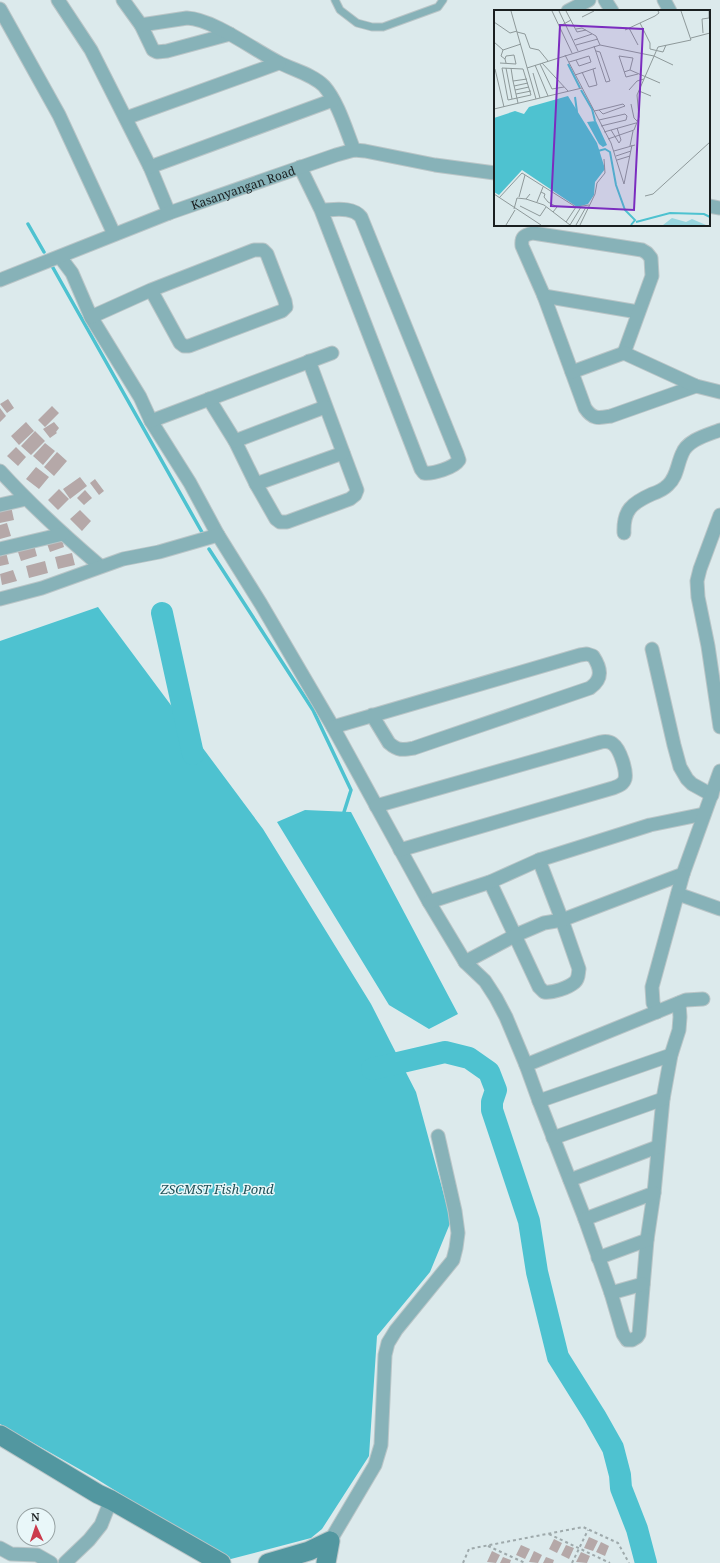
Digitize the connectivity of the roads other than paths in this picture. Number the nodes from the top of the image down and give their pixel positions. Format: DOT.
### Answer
graph roads {
  1 [pos="7,0"];
  2 [pos="58,0"];
  3 [pos="124,0"];
  4 [pos="335,0"];
  5 [pos="443,0"];
  6 [pos="589,0"];
  7 [pos="605,0"];
  8 [pos="664,0"];
  9 [pos="0,4"];
  10 [pos="0,9"];
  11 [pos="570,10"];
  12 [pos="611,10"];
  13 [pos="669,10"];
  14 [pos="141,25"];
  15 [pos="230,34"];
  16 [pos="279,63"];
  17 [pos="333,100"];
  18 [pos="126,118"];
  19 [pos="354,150"];
  20 [pos="150,167"];
  21 [pos="300,167"];
  22 [pos="494,173"];
  23 [pos="710,206"];
  24 [pos="720,208"];
  25 [pos="321,210"];
  26 [pos="169,213"];
  27 [pos="114,234"];
  28 [pos="60,257"];
  29 [pos="0,280"];
  30 [pos="151,290"];
  31 [pos="544,296"];
  32 [pos="638,312"];
  33 [pos="91,317"];
  34 [pos="332,353"];
  35 [pos="624,353"];
  36 [pos="308,362"];
  37 [pos="572,372"];
  38 [pos="696,386"];
  39 [pos="720,392"];
  40 [pos="209,399"];
  41 [pos="325,407"];
  42 [pos="151,421"];
  43 [pos="720,430"];
  44 [pos="235,441"];
  45 [pos="343,453"];
  46 [pos="0,471"];
  47 [pos="256,484"];
  48 [pos="26,499"];
  49 [pos="0,505"];
  50 [pos="720,515"];
  51 [pos="624,533"];
  52 [pos="717,533"];
  53 [pos="63,534"];
  54 [pos="218,535"];
  55 [pos="0,549"];
  56 [pos="100,566"];
  57 [pos="0,599"];
  58 [pos="714,646"];
  59 [pos="652,649"];
  60 [pos="372,715"];
  61 [pos="333,727"];
  62 [pos="720,727"];
  63 [pos="720,771"];
  64 [pos="712,795"];
  65 [pos="376,806"];
  66 [pos="704,814"];
  67 [pos="400,850"];
  68 [pos="539,860"];
  69 [pos="683,874"];
  70 [pos="490,882"];
  71 [pos="678,894"];
  72 [pos="429,902"];
  73 [pos="720,909"];
  74 [pos="562,920"];
  75 [pos="516,935"];
  76 [pos="465,962"];
  77 [pos="703,999"];
  78 [pos="679,1003"];
  79 [pos="657,1012"];
  80 [pos="671,1054"];
  81 [pos="526,1065"];
  82 [pos="663,1099"];
  83 [pos="539,1101"];
  84 [pos="438,1136"];
  85 [pos="553,1138"];
  86 [pos="657,1147"];
  87 [pos="570,1180"];
  88 [pos="654,1193"];
  89 [pos="585,1219"];
  90 [pos="646,1240"];
  91 [pos="598,1258"];
  92 [pos="643,1284"];
  93 [pos="611,1293"];
  94 [pos="0,1435"];
  95 [pos="111,1500"];
  96 [pos="330,1541"];
  97 [pos="0,1548"];
  98 [pos="307,1557"];
  99 [pos="17,1559"];
  100 [pos="51,1563"];
  101 [pos="65,1563"];
  102 [pos="221,1563"];
  103 [pos="268,1563"];
  104 [pos="326,1563"];
  1 -- 9 [label="street"];
  2 -- 18 [label="street"];
  3 -- 14 [label="street"];
  4 -- 5 [label="lane"];
  6 -- 11 [label="street"];
  7 -- 12 [label="street"];
  8 -- 13 [label="street"];
  10 -- 27 [label="street"];
  14 -- 15 [label="street"];
  14 -- 15 [label="street"];
  15 -- 16 [label="street"];
  16 -- 17 [label="street"];
  16 -- 18 [label="street"];
  17 -- 19 [label="street"];
  17 -- 20 [label="street"];
  18 -- 20 [label="street"];
  19 -- 21 [label="street, Kasanyangan Road"];
  19 -- 22 [label="street, Kasanyangan Road"];
  20 -- 26 [label="street"];
  21 -- 25 [label="street"];
  21 -- 26 [label="street, Kasanyangan Road"];
  23 -- 24 [label="street"];
  25 -- 25 [label="street"];
  26 -- 27 [label="street, Kasanyangan Road"];
  27 -- 28 [label="street, Kasanyangan Road"];
  28 -- 29 [label="street, Kasanyangan Road"];
  28 -- 33 [label="street"];
  30 -- 30 [label="street"];
  30 -- 33 [label="street"];
  31 -- 32 [label="street"];
  31 -- 32 [label="street"];
  31 -- 37 [label="street"];
  32 -- 35 [label="street"];
  33 -- 42 [label="street"];
  34 -- 36 [label="street"];
  35 -- 37 [label="street"];
  35 -- 38 [label="street"];
  36 -- 40 [label="street"];
  36 -- 41 [label="street"];
  37 -- 38 [label="street"];
  38 -- 39 [label="street"];
  40 -- 42 [label="street"];
  40 -- 44 [label="street"];
  41 -- 44 [label="street"];
  41 -- 45 [label="street"];
  42 -- 54 [label="street"];
  43 -- 51 [label="street"];
  44 -- 47 [label="street"];
  45 -- 47 [label="street"];
  45 -- 47 [label="street"];
  46 -- 48 [label="street"];
  48 -- 49 [label="street"];
  48 -- 53 [label="street"];
  50 -- 52 [label="street"];
  52 -- 58 [label="street"];
  53 -- 55 [label="street"];
  53 -- 56 [label="street"];
  54 -- 56 [label="street"];
  54 -- 61 [label="street"];
  56 -- 57 [label="street"];
  58 -- 62 [label="street"];
  59 -- 64 [label="street"];
  60 -- 60 [label="street"];
  60 -- 61 [label="street"];
  61 -- 65 [label="street"];
  63 -- 64 [label="street"];
  64 -- 66 [label="street"];
  65 -- 67 [label="street"];
  65 -- 67 [label="street"];
  66 -- 68 [label="street"];
  66 -- 69 [label="street"];
  67 -- 72 [label="street"];
  68 -- 70 [label="street"];
  68 -- 74 [label="street"];
  69 -- 71 [label="street"];
  69 -- 74 [label="street"];
  70 -- 72 [label="street"];
  70 -- 75 [label="street"];
  71 -- 73 [label="street"];
  71 -- 79 [label="street"];
  72 -- 76 [label="street"];
  74 -- 75 [label="street"];
  74 -- 75 [label="street"];
  75 -- 76 [label="street"];
  76 -- 81 [label="street"];
  77 -- 78 [label="street"];
  78 -- 79 [label="street"];
  78 -- 80 [label="street"];
  79 -- 81 [label="street"];
  80 -- 82 [label="street"];
  80 -- 83 [label="street"];
  81 -- 83 [label="street"];
  82 -- 85 [label="street"];
  82 -- 86 [label="street"];
  83 -- 85 [label="street"];
  84 -- 96 [label="street"];
  85 -- 87 [label="street"];
  86 -- 87 [label="street"];
  86 -- 88 [label="street"];
  87 -- 89 [label="street"];
  88 -- 89 [label="street"];
  88 -- 90 [label="street"];
  89 -- 91 [label="street"];
  90 -- 91 [label="street"];
  90 -- 92 [label="street"];
  91 -- 93 [label="street"];
  92 -- 93 [label="street"];
  92 -- 93 [label="street"];
  94 -- 95 [label="street"];
  95 -- 101 [label="street"];
  95 -- 102 [label="street"];
  96 -- 98 [label="street"];
  96 -- 104 [label="street"];
  97 -- 99 [label="street"];
  98 -- 103 [label="street"];
  99 -- 100 [label="street"];
}
